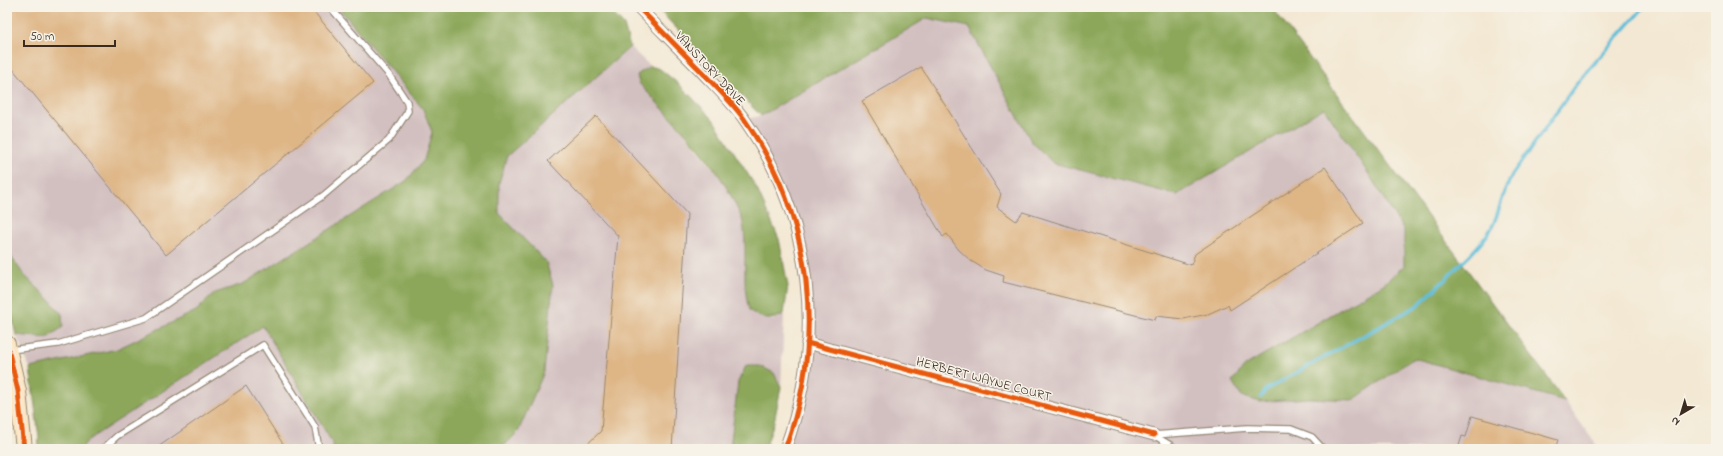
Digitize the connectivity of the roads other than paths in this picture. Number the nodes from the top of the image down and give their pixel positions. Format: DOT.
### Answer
graph roads {
  1 [pos="330,7"];
  2 [pos="638,7"];
  3 [pos="807,343"];
  4 [pos="8,347"];
  5 [pos="1154,435"];
  6 [pos="24,449"];
  7 [pos="103,449"];
  8 [pos="318,449"];
  9 [pos="785,449"];
  10 [pos="1177,449"];
  11 [pos="1323,449"];
  1 -- 4 [label="lane"];
  2 -- 3 [label="street, VANSTORY DRIVE"];
  3 -- 5 [label="street, HERBERT WAYNE COURT"];
  3 -- 9 [label="street, VANSTORY DRIVE"];
  4 -- 6 [label="street"];
  5 -- 10 [label="lane"];
  5 -- 11 [label="lane"];
  7 -- 8 [label="lane"];
}
